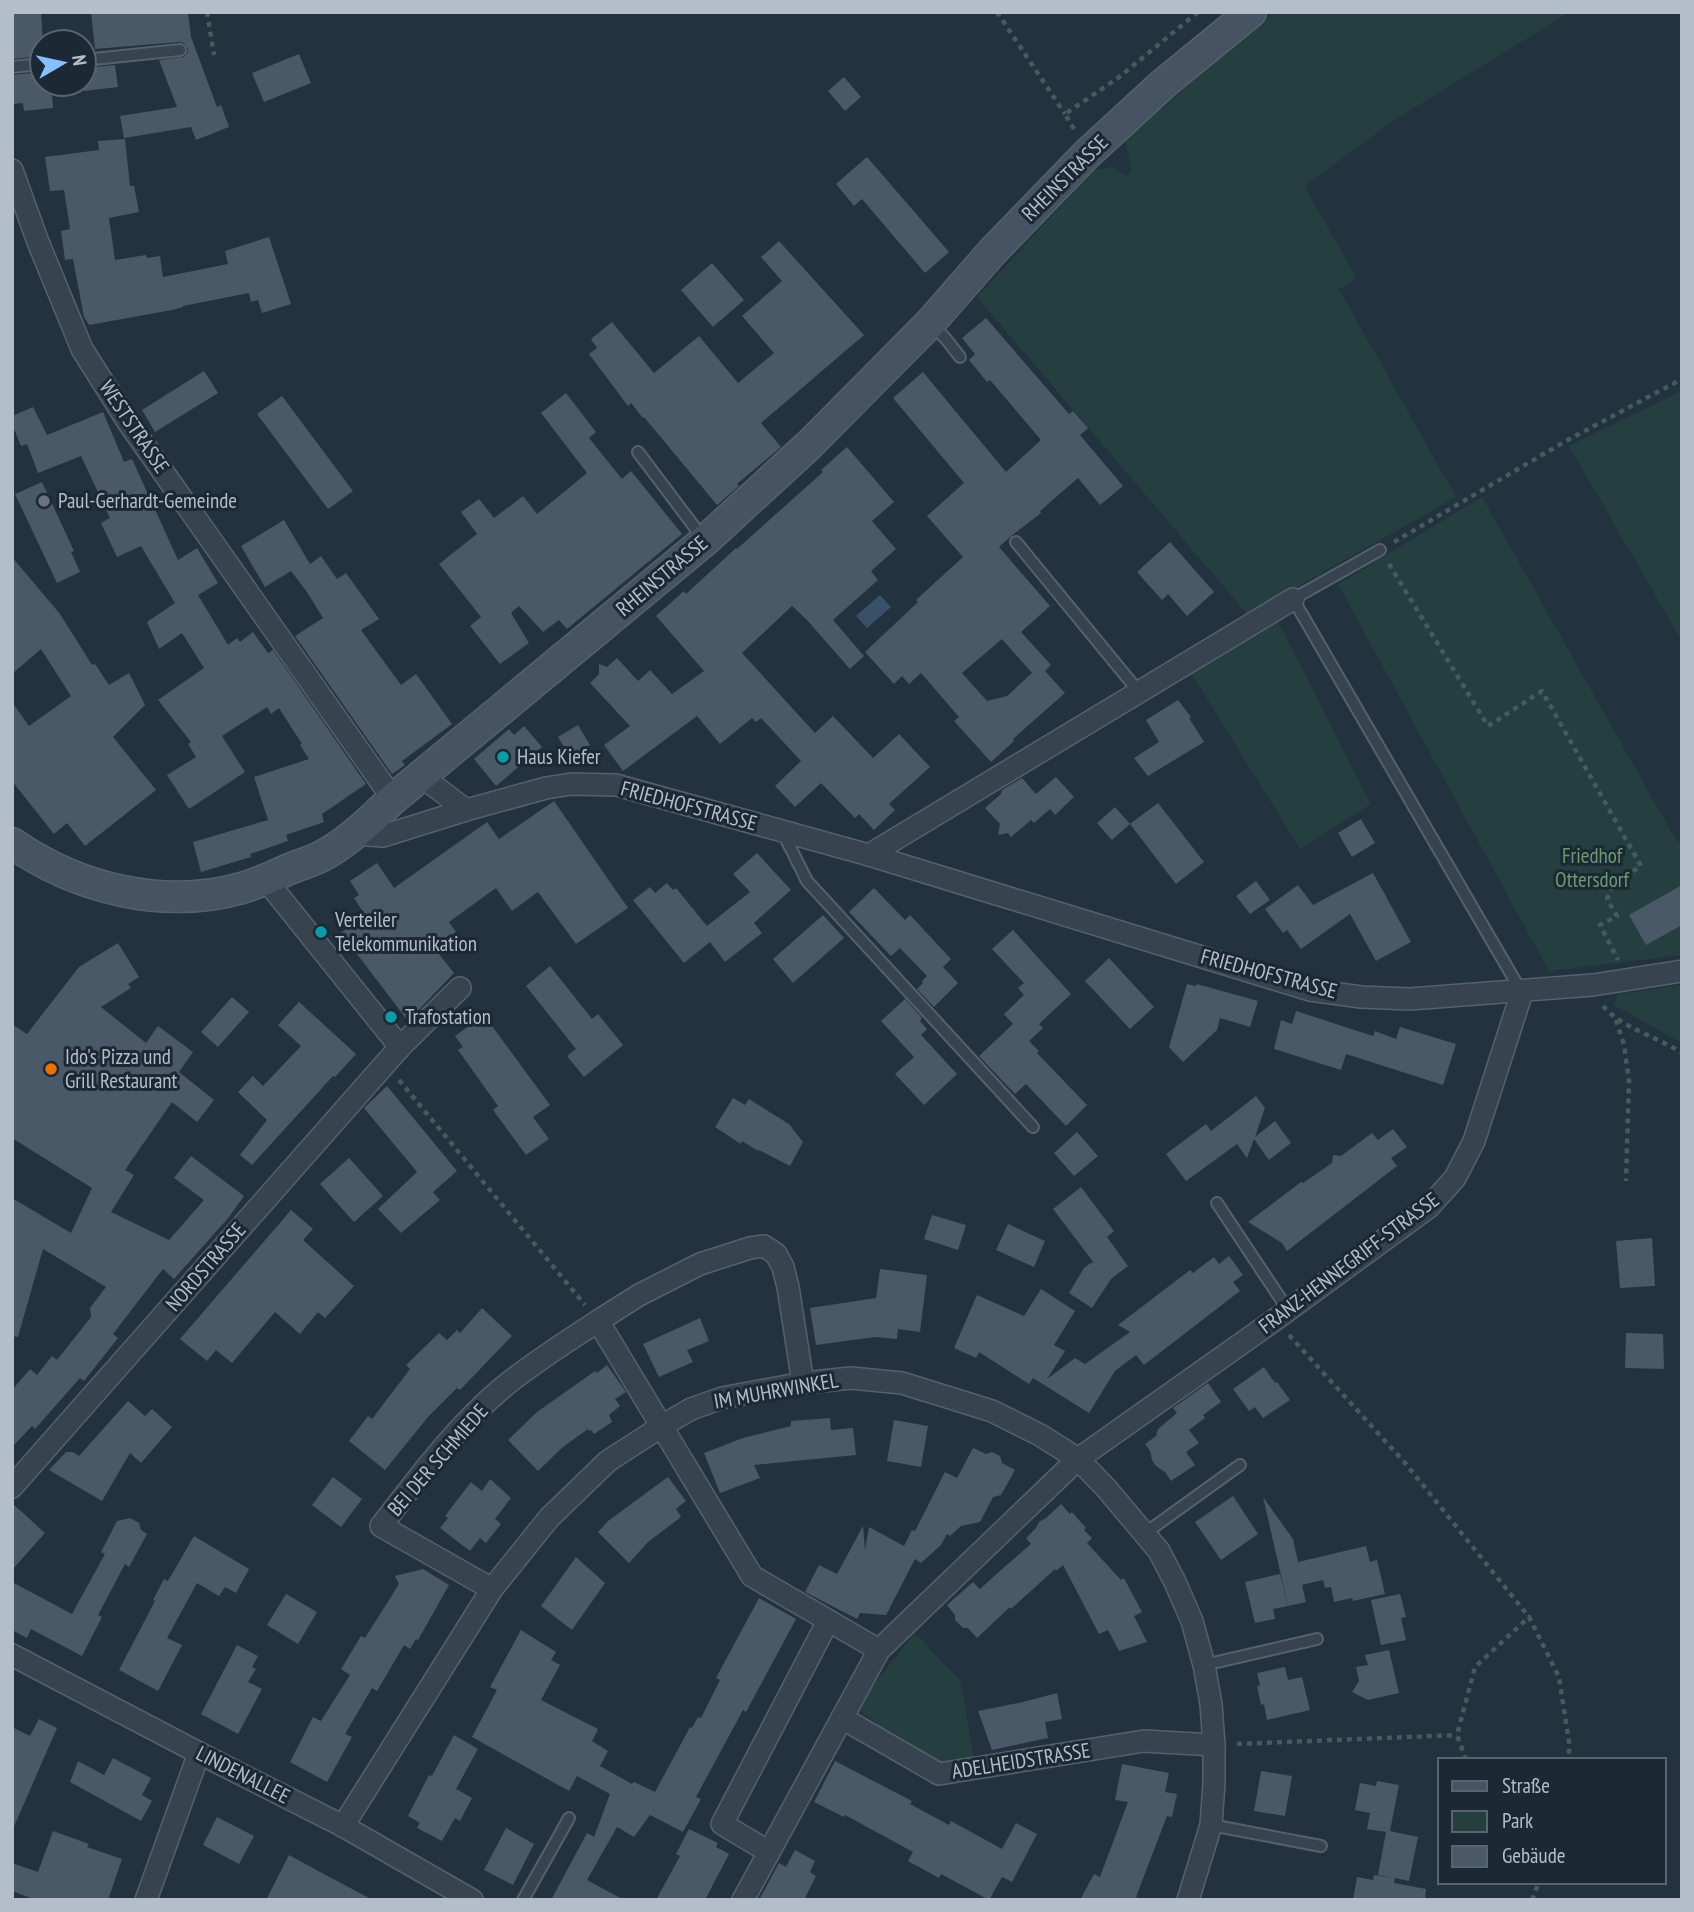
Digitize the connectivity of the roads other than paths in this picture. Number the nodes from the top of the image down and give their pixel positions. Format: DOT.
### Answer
graph roads {
  1 [pos="1251,12"];
  2 [pos="180,50"];
  3 [pos="98,59"];
  4 [pos="12,170"];
  5 [pos="930,323"];
  6 [pos="960,357"];
  7 [pos="638,452"];
  8 [pos="708,538"];
  9 [pos="1016,542"];
  10 [pos="1380,550"];
  11 [pos="1293,598"];
  12 [pos="1139,692"];
  13 [pos="421,776"];
  14 [pos="393,799"];
  15 [pos="466,810"];
  16 [pos="782,831"];
  17 [pos="354,834"];
  18 [pos="12,843"];
  19 [pos="869,855"];
  20 [pos="267,880"];
  21 [pos="1682,971"];
  22 [pos="460,988"];
  23 [pos="1521,992"];
  24 [pos="400,1046"];
  25 [pos="1033,1127"];
  26 [pos="1217,1203"];
  27 [pos="1282,1314"];
  28 [pos="598,1321"];
  29 [pos="803,1383"];
  30 [pos="662,1426"];
  31 [pos="1078,1459"];
  32 [pos="1240,1465"];
  33 [pos="12,1488"];
  34 [pos="1144,1534"];
  35 [pos="492,1589"];
  36 [pos="828,1621"];
  37 [pos="1317,1639"];
  38 [pos="878,1650"];
  39 [pos="12,1655"];
  40 [pos="1204,1665"];
  41 [pos="842,1718"];
  42 [pos="1214,1745"];
  43 [pos="199,1753"];
  44 [pos="569,1818"];
  45 [pos="1211,1825"];
  46 [pos="343,1826"];
  47 [pos="1321,1846"];
  48 [pos="768,1852"];
  49 [pos="146,1900"];
  50 [pos="472,1900"];
  51 [pos="523,1900"];
  52 [pos="743,1900"];
  53 [pos="1188,1900"];
  1 -- 5 [label="main road, RHEINSTRASSE"];
  2 -- 3 [label="lane"];
  4 -- 14 [label="street, WESTSTRASSE"];
  5 -- 6 [label="lane"];
  5 -- 8 [label="main road, RHEINSTRASSE"];
  7 -- 8 [label="lane"];
  8 -- 13 [label="main road, RHEINSTRASSE"];
  9 -- 12 [label="lane"];
  10 -- 11 [label="lane"];
  11 -- 12 [label="street"];
  11 -- 23 [label="lane"];
  12 -- 19 [label="street"];
  13 -- 14 [label="main road, RHEINSTRASSE"];
  13 -- 15 [label="street"];
  14 -- 17 [label="main road, RHEINSTRASSE"];
  15 -- 16 [label="street, FRIEDHOFSTRASSE"];
  15 -- 17 [label="street, FRIEDHOFSTRASSE"];
  16 -- 19 [label="street, FRIEDHOFSTRASSE"];
  16 -- 25 [label="lane"];
  17 -- 20 [label="main road, RHEINSTRASSE"];
  18 -- 20 [label="main road, RHEINSTRASSE"];
  19 -- 23 [label="street, FRIEDHOFSTRASSE"];
  20 -- 24 [label="street"];
  21 -- 23 [label="street, FRIEDHOFSTRASSE"];
  22 -- 24 [label="street, NORDSTRASSE"];
  23 -- 27 [label="street, FRANZ-HENNEGRIFF-STRASSE"];
  24 -- 33 [label="street, NORDSTRASSE"];
  26 -- 27 [label="lane"];
  27 -- 31 [label="street, FRANZ-HENNEGRIFF-STRASSE"];
  28 -- 29 [label="street"];
  28 -- 30 [label="street"];
  28 -- 35 [label="street, BEI DER SCHMIEDE"];
  29 -- 30 [label="street, IM MUHRWINKEL"];
  29 -- 31 [label="street, IM MUHRWINKEL"];
  30 -- 35 [label="street, IM MUHRWINKEL"];
  30 -- 36 [label="street"];
  31 -- 34 [label="street, IM MUHRWINKEL"];
  31 -- 38 [label="street"];
  32 -- 34 [label="lane"];
  34 -- 40 [label="street, IM MUHRWINKEL"];
  35 -- 46 [label="street, IM MUHRWINKEL"];
  36 -- 38 [label="street"];
  36 -- 48 [label="street"];
  37 -- 40 [label="lane"];
  38 -- 41 [label="street"];
  39 -- 43 [label="street, LINDENALLEE"];
  40 -- 42 [label="street, IM MUHRWINKEL"];
  41 -- 42 [label="street, ADELHEIDSTRASSE"];
  41 -- 48 [label="street"];
  42 -- 45 [label="street, IM MUHRWINKEL"];
  43 -- 46 [label="street, LINDENALLEE"];
  43 -- 49 [label="street"];
  44 -- 51 [label="lane"];
  45 -- 47 [label="lane"];
  45 -- 53 [label="street, IM MUHRWINKEL"];
  46 -- 50 [label="street, LINDENALLEE"];
  48 -- 52 [label="street"];
}
